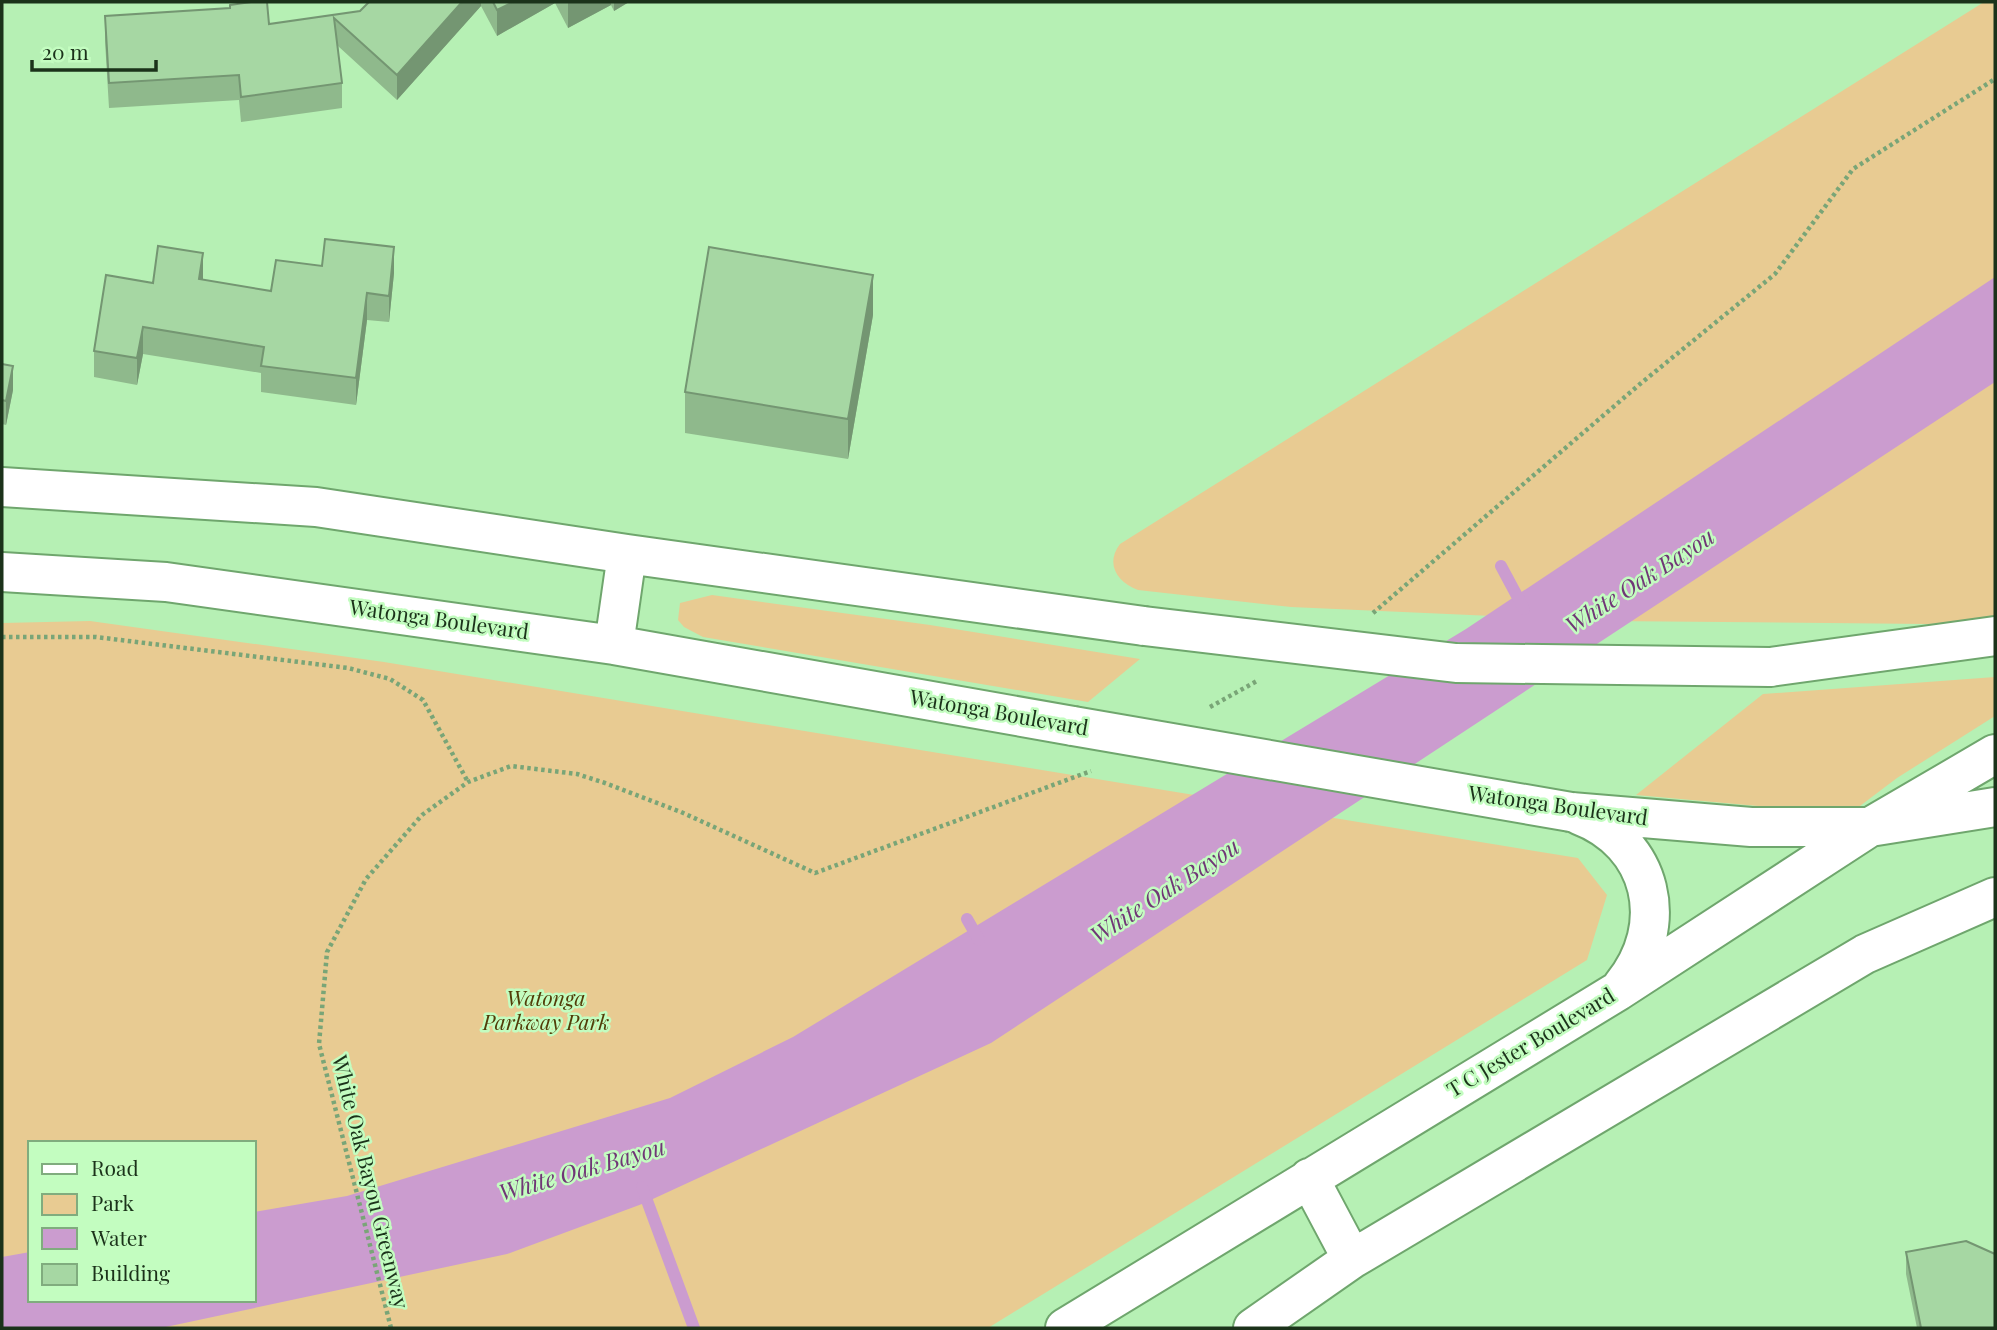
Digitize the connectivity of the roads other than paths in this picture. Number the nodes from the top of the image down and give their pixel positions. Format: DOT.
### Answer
graph roads {
  1 [pos="2,487"];
  2 [pos="627,554"];
  3 [pos="2,572"];
  4 [pos="1995,636"];
  5 [pos="614,645"];
  6 [pos="1995,754"];
  7 [pos="1995,807"];
  8 [pos="1571,812"];
  9 [pos="1870,827"];
  10 [pos="1995,897"];
  11 [pos="1618,991"];
  12 [pos="1309,1178"];
  13 [pos="1352,1259"];
  14 [pos="1065,1328"];
  15 [pos="1254,1328"];
  1 -- 2 [label="main road"];
  2 -- 4 [label="main road, bridge"];
  2 -- 5 [label="main road"];
  3 -- 5 [label="main road, Watonga Boulevard"];
  5 -- 8 [label="main road, Watonga Boulevard, bridge"];
  6 -- 9 [label="main road, T C Jester Boulevard"];
  7 -- 9 [label="main road, Watonga Boulevard"];
  8 -- 9 [label="main road, Watonga Boulevard"];
  8 -- 11 [label="main road"];
  9 -- 11 [label="main road, T C Jester Boulevard"];
  10 -- 13 [label="main road"];
  11 -- 12 [label="main road, T C Jester Boulevard"];
  12 -- 13 [label="main road"];
  12 -- 14 [label="main road, T C Jester Boulevard"];
  13 -- 15 [label="main road"];
}
